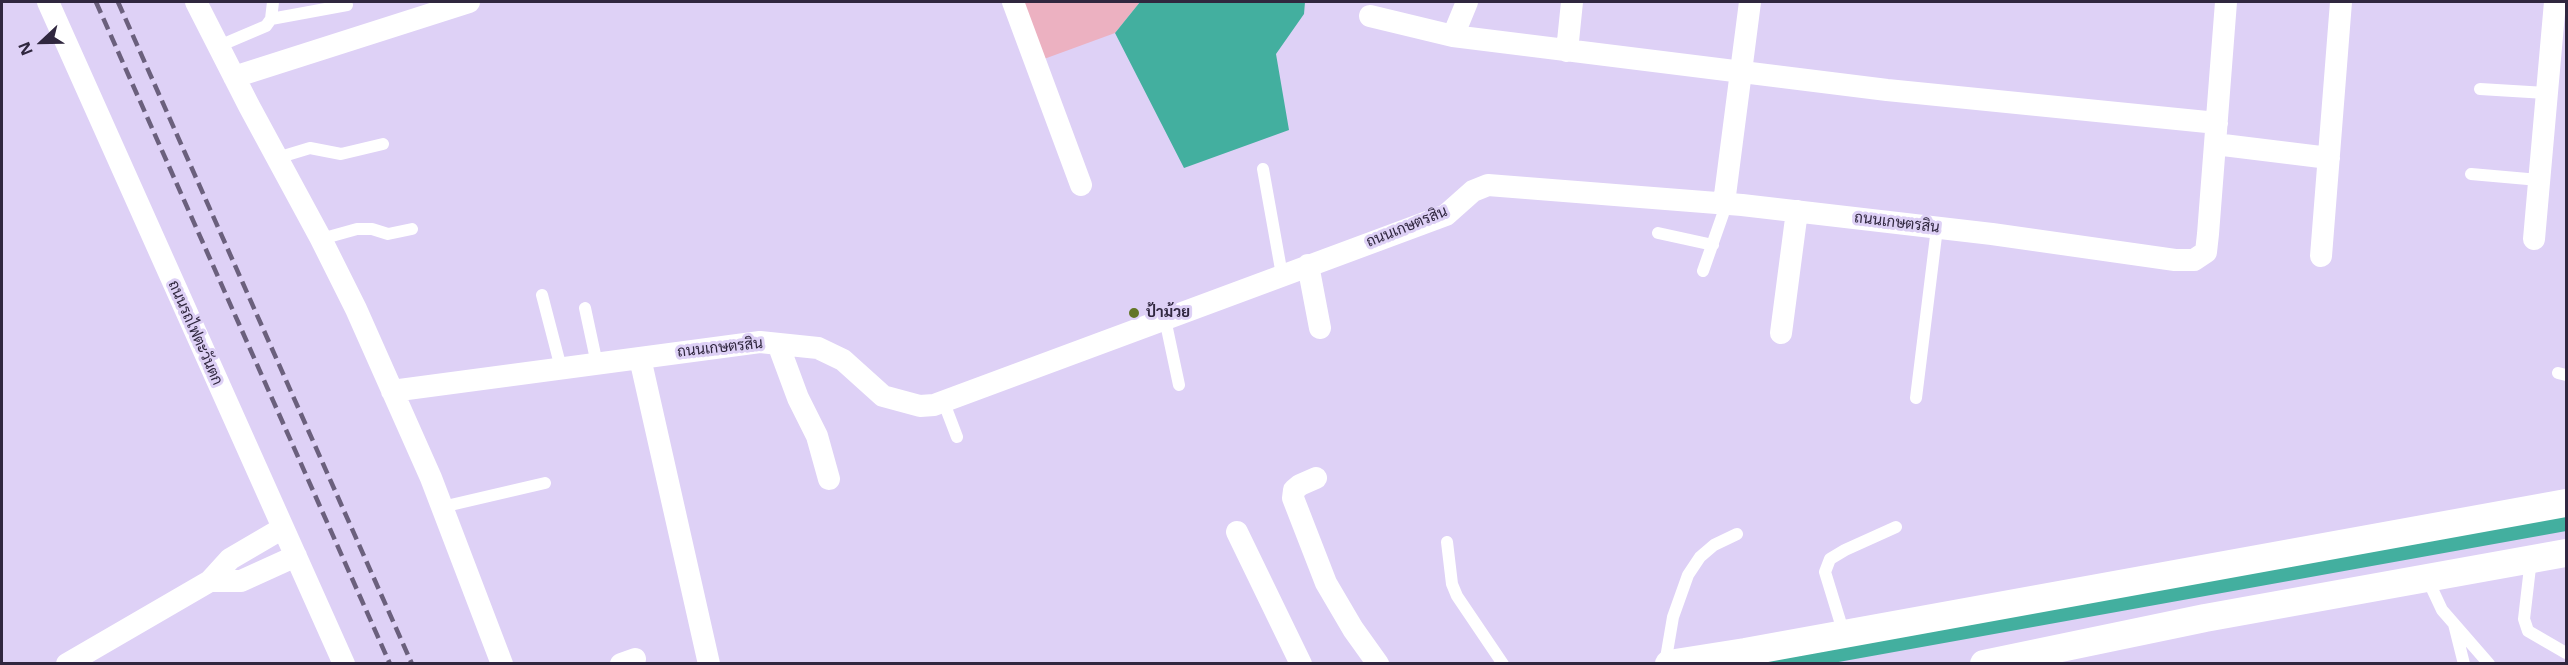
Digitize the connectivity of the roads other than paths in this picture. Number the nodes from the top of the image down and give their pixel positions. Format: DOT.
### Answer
graph roads {
  1 [pos="48,2"];
  2 [pos="196,2"];
  3 [pos="273,2"];
  4 [pos="469,2"];
  5 [pos="1013,2"];
  6 [pos="1467,2"];
  7 [pos="1572,2"];
  8 [pos="1750,2"];
  9 [pos="2226,2"];
  10 [pos="2341,2"];
  11 [pos="2554,2"];
  12 [pos="347,5"];
  13 [pos="1370,16"];
  14 [pos="272,19"];
  15 [pos="1453,36"];
  16 [pos="219,46"];
  17 [pos="1567,51"];
  18 [pos="1740,72"];
  19 [pos="234,77"];
  20 [pos="2480,88"];
  21 [pos="2546,93"];
  22 [pos="2216,134"];
  23 [pos="383,144"];
  24 [pos="277,158"];
  25 [pos="2329,158"];
  26 [pos="1263,169"];
  27 [pos="2472,174"];
  28 [pos="2539,180"];
  29 [pos="1081,185"];
  30 [pos="1724,203"];
  31 [pos="1797,211"];
  32 [pos="1937,228"];
  33 [pos="412,229"];
  34 [pos="1658,233"];
  35 [pos="321,238"];
  36 [pos="2534,238"];
  37 [pos="1713,245"];
  38 [pos="2321,256"];
  39 [pos="1308,265"];
  40 [pos="1703,271"];
  41 [pos="1282,275"];
  42 [pos="542,295"];
  43 [pos="585,308"];
  44 [pos="1165,319"];
  45 [pos="1320,328"];
  46 [pos="1781,333"];
  47 [pos="778,344"];
  48 [pos="640,358"];
  49 [pos="597,364"];
  50 [pos="561,368"];
  51 [pos="1179,385"];
  52 [pos="392,391"];
  53 [pos="1916,398"];
  54 [pos="944,403"];
  55 [pos="957,437"];
  56 [pos="1316,478"];
  57 [pos="829,479"];
  58 [pos="545,483"];
  59 [pos="2566,502"];
  60 [pos="442,507"];
  61 [pos="1896,527"];
  62 [pos="283,528"];
  63 [pos="1236,532"];
  64 [pos="1737,534"];
  65 [pos="1447,542"];
  66 [pos="2566,553"];
  67 [pos="296,556"];
  68 [pos="2530,560"];
  69 [pos="2427,578"];
  70 [pos="210,582"];
  71 [pos="2453,623"];
  72 [pos="1844,634"];
  73 [pos="2566,653"];
  74 [pos="68,663"];
  75 [pos="344,663"];
  76 [pos="502,663"];
  77 [pos="709,663"];
  78 [pos="1301,663"];
  79 [pos="1378,663"];
  80 [pos="1503,663"];
  81 [pos="1667,663"];
  82 [pos="1984,663"];
  83 [pos="2464,663"];
  84 [pos="2489,663"];
  1 -- 62 [label="street, ถนนรถไฟตะวันตก"];
  2 -- 16 [label="street"];
  3 -- 14 [label="lane"];
  4 -- 19 [label="street"];
  5 -- 29 [label="street"];
  6 -- 15 [label="street"];
  7 -- 17 [label="street"];
  8 -- 18 [label="street"];
  9 -- 22 [label="street, ถนนเกษตรสิน"];
  10 -- 25 [label="street"];
  11 -- 21 [label="street"];
  12 -- 14 [label="lane"];
  13 -- 15 [label="street"];
  14 -- 16 [label="lane"];
  15 -- 17 [label="street"];
  16 -- 19 [label="street"];
  17 -- 18 [label="street"];
  18 -- 22 [label="street"];
  18 -- 30 [label="street"];
  19 -- 24 [label="street"];
  20 -- 21 [label="lane"];
  21 -- 28 [label="street"];
  22 -- 25 [label="street"];
  22 -- 32 [label="street, ถนนเกษตรสิน"];
  23 -- 24 [label="lane"];
  24 -- 35 [label="street"];
  25 -- 38 [label="street"];
  26 -- 41 [label="lane"];
  27 -- 28 [label="lane"];
  28 -- 36 [label="street"];
  30 -- 31 [label="street, ถนนเกษตรสิน"];
  30 -- 37 [label="lane"];
  30 -- 39 [label="street, ถนนเกษตรสิน"];
  31 -- 32 [label="street, ถนนเกษตรสิน"];
  31 -- 46 [label="street"];
  32 -- 53 [label="lane"];
  33 -- 35 [label="lane"];
  34 -- 37 [label="lane"];
  35 -- 52 [label="street"];
  37 -- 40 [label="lane"];
  39 -- 41 [label="street, ถนนเกษตรสิน"];
  39 -- 45 [label="street"];
  41 -- 44 [label="street, ถนนเกษตรสิน"];
  42 -- 50 [label="lane"];
  43 -- 49 [label="lane"];
  44 -- 51 [label="lane"];
  44 -- 54 [label="street, ถนนเกษตรสิน"];
  47 -- 48 [label="street, ถนนเกษตรสิน"];
  47 -- 54 [label="street, ถนนเกษตรสิน"];
  47 -- 57 [label="street"];
  48 -- 49 [label="street, ถนนเกษตรสิน"];
  48 -- 77 [label="street"];
  49 -- 50 [label="street, ถนนเกษตรสิน"];
  50 -- 52 [label="street, ถนนเกษตรสิน"];
  52 -- 60 [label="street"];
  54 -- 55 [label="lane"];
  56 -- 79 [label="street"];
  58 -- 60 [label="lane"];
  59 -- 72 [label="street"];
  60 -- 76 [label="street"];
  61 -- 72 [label="lane"];
  62 -- 67 [label="street, ถนนรถไฟตะวันตก"];
  62 -- 70 [label="street"];
  63 -- 78 [label="street"];
  64 -- 81 [label="lane"];
  65 -- 80 [label="lane"];
  66 -- 68 [label="street"];
  67 -- 70 [label="street"];
  67 -- 75 [label="street, ถนนรถไฟตะวันตก"];
  68 -- 69 [label="street"];
  68 -- 73 [label="lane"];
  69 -- 71 [label="lane"];
  69 -- 82 [label="street"];
  70 -- 74 [label="street"];
  71 -- 83 [label="lane"];
  71 -- 84 [label="lane"];
  72 -- 81 [label="street"];
}
